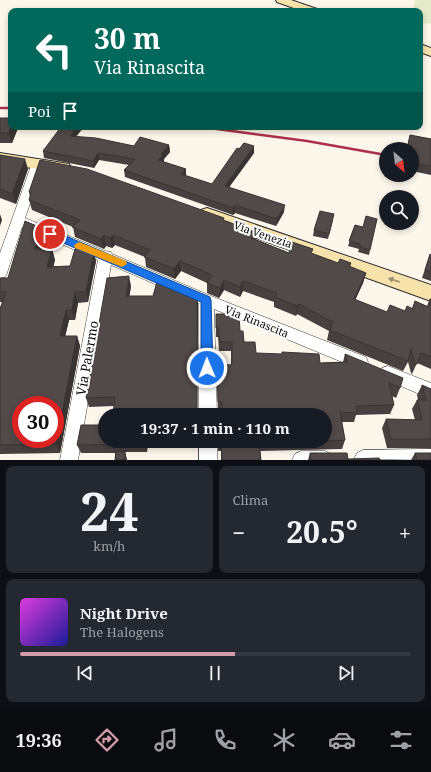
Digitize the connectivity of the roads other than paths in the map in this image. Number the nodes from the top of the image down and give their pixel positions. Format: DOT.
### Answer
graph roads {
  1 [pos="281,0"];
  2 [pos="304,8"];
  3 [pos="0,158"];
  4 [pos="38,163"];
  5 [pos="80,171"];
  6 [pos="194,210"];
  7 [pos="18,220"];
  8 [pos="106,256"];
  9 [pos="0,273"];
  10 [pos="431,293"];
  11 [pos="206,300"];
  12 [pos="431,391"];
  13 [pos="208,408"];
  14 [pos="208,448"];
  15 [pos="431,458"];
  16 [pos="343,459"];
  17 [pos="69,460"];
  18 [pos="208,460"];
  19 [pos="301,460"];
  1 -- 2 [label="street"];
  3 -- 4 [label="street"];
  4 -- 5 [label="street"];
  4 -- 7 [label="street"];
  10 -- 6 [label="street, Via Venezia, one-way"];
  7 -- 8 [label="street, Via Rinascita"];
  7 -- 9 [label="street"];
  8 -- 11 [label="street, Via Rinascita"];
  8 -- 17 [label="street, Via Palermo"];
  11 -- 12 [label="street, Via Rinascita"];
  11 -- 13 [label="street"];
  14 -- 18 [label="street"];
  15 -- 16 [label="street"];
  16 -- 19 [label="street"];
}
